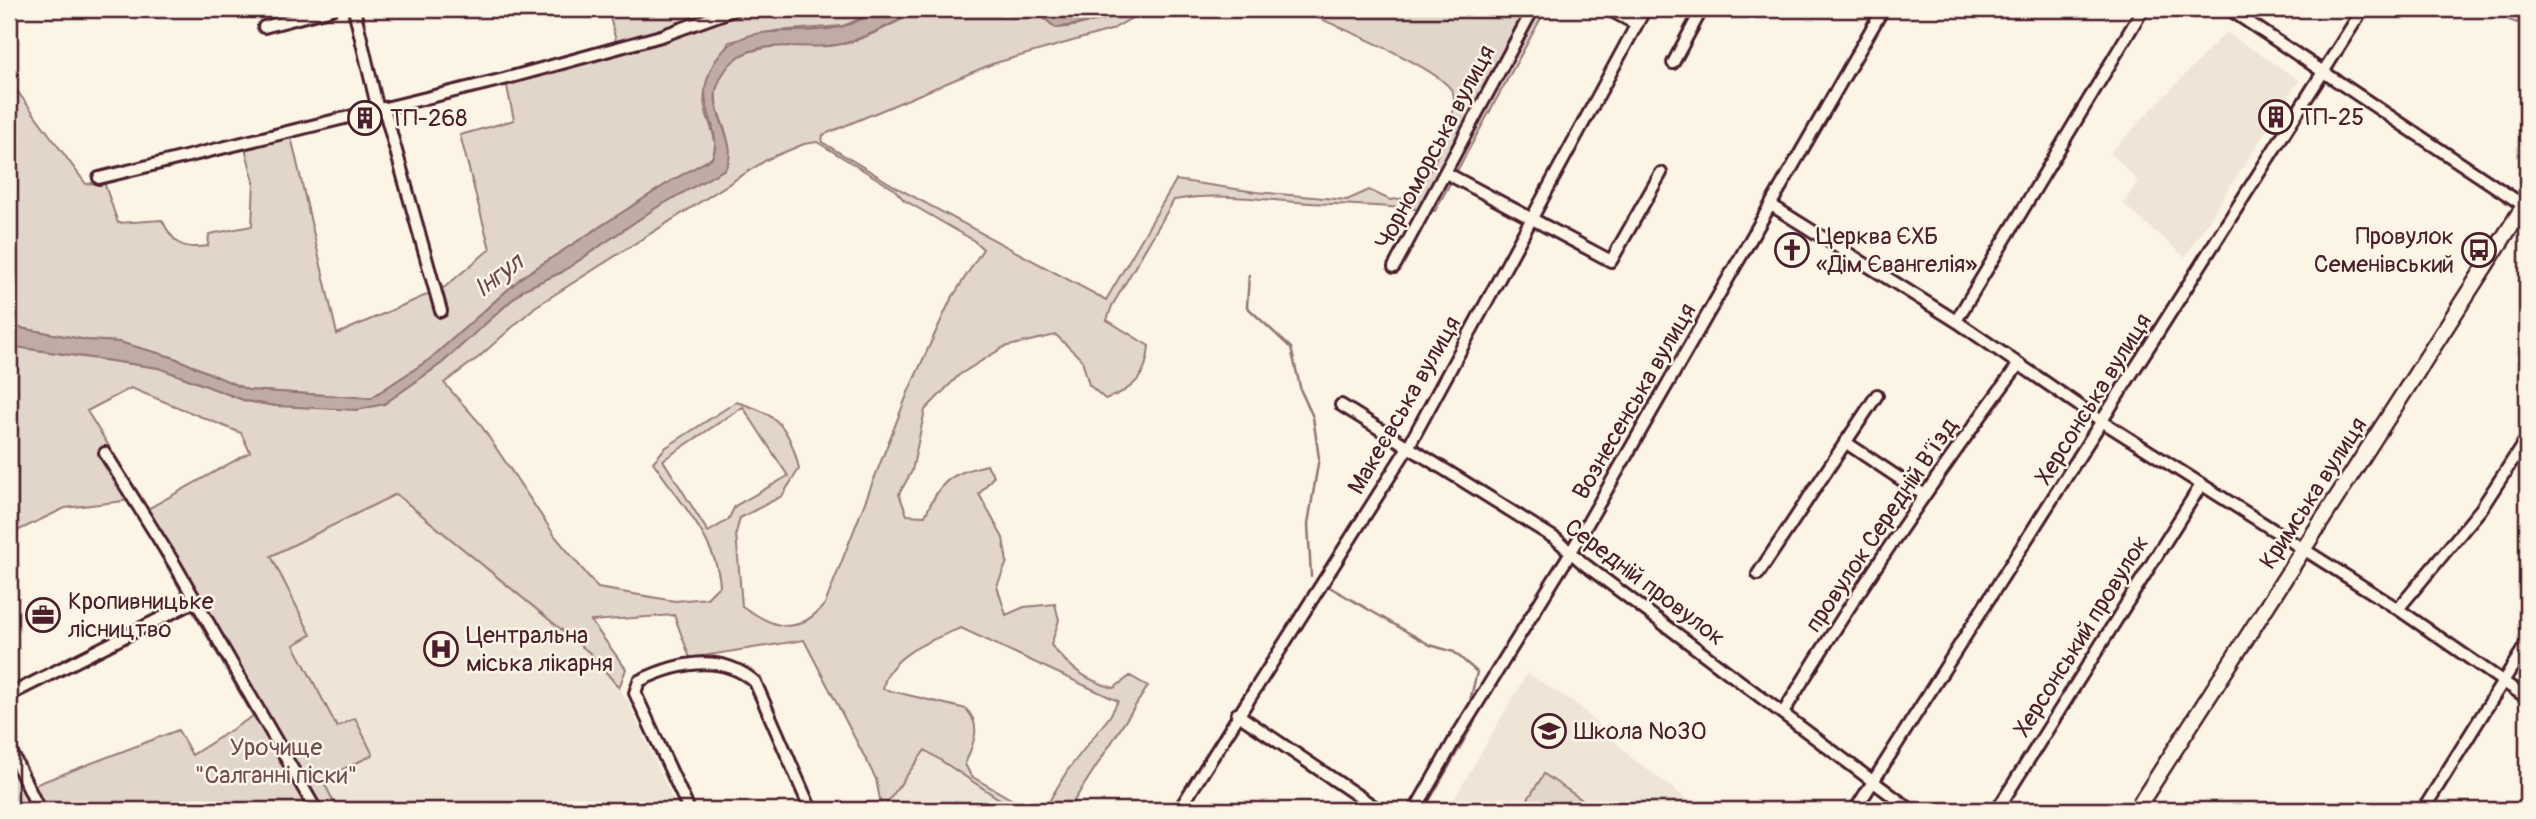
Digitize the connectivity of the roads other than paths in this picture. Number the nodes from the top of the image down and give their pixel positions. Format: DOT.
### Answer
graph roads {
  1 [pos="332,9"];
  2 [pos="354,9"];
  3 [pos="736,9"];
  4 [pos="1533,9"];
  5 [pos="1608,9"];
  6 [pos="1645,9"];
  7 [pos="1702,9"];
  8 [pos="1883,9"];
  9 [pos="2143,9"];
  10 [pos="2229,9"];
  11 [pos="2363,9"];
  12 [pos="1636,24"];
  13 [pos="264,27"];
  14 [pos="1674,63"];
  15 [pos="2322,70"];
  16 [pos="382,109"];
  17 [pos="1446,173"];
  18 [pos="1661,173"];
  19 [pos="99,178"];
  20 [pos="2525,203"];
  21 [pos="1771,205"];
  22 [pos="1531,219"];
  23 [pos="1394,267"];
  24 [pos="441,312"];
  25 [pos="1956,321"];
  26 [pos="2020,364"];
  27 [pos="1877,395"];
  28 [pos="1340,405"];
  29 [pos="2103,422"];
  30 [pos="2527,438"];
  31 [pos="1845,442"];
  32 [pos="1407,449"];
  33 [pos="105,453"];
  34 [pos="2201,485"];
  35 [pos="1923,495"];
  36 [pos="2303,549"];
  37 [pos="1571,552"];
  38 [pos="1758,574"];
  39 [pos="194,602"];
  40 [pos="2398,609"];
  41 [pos="2527,643"];
  42 [pos="2503,682"];
  43 [pos="9,695"];
  44 [pos="2527,698"];
  45 [pos="1783,713"];
  46 [pos="1237,714"];
  47 [pos="9,747"];
  48 [pos="1874,780"];
  49 [pos="2428,808"];
  50 [pos="687,809"];
  51 [pos="39,810"];
  52 [pos="316,810"];
  53 [pos="811,810"];
  54 [pos="1179,810"];
  55 [pos="1379,810"];
  56 [pos="1415,810"];
  57 [pos="1856,810"];
  58 [pos="1911,810"];
  59 [pos="1997,810"];
  60 [pos="2136,810"];
  1 -- 13 [label="street"];
  2 -- 16 [label="street"];
  3 -- 16 [label="street"];
  4 -- 17 [label="street, Чорноморська вулиця"];
  5 -- 12 [label="street"];
  6 -- 12 [label="street, Макеєвська вулиця"];
  7 -- 14 [label="street"];
  8 -- 21 [label="street, Вознесенська вулиця"];
  9 -- 25 [label="street"];
  10 -- 15 [label="street"];
  11 -- 15 [label="street, Херсонська вулиця"];
  12 -- 22 [label="street, Макеєвська вулиця"];
  15 -- 20 [label="street"];
  15 -- 29 [label="street, Херсонська вулиця"];
  16 -- 19 [label="street"];
  16 -- 24 [label="street"];
  17 -- 22 [label="street"];
  17 -- 23 [label="street, Чорноморська вулиця"];
  18 -- 22 [label="street"];
  20 -- 36 [label="street, Кримська вулиця"];
  21 -- 25 [label="street"];
  21 -- 37 [label="street, Вознесенська вулиця"];
  22 -- 32 [label="street, Макеєвська вулиця"];
  25 -- 26 [label="street"];
  26 -- 29 [label="street"];
  26 -- 35 [label="street, провулок Середній Вʼїзд"];
  27 -- 31 [label="street"];
  28 -- 32 [label="street, Середній провулок"];
  29 -- 34 [label="street"];
  29 -- 48 [label="street, Херсонська вулиця"];
  30 -- 40 [label="street"];
  31 -- 35 [label="street"];
  31 -- 38 [label="street"];
  32 -- 37 [label="street, Середній провулок"];
  32 -- 46 [label="street, Макеєвська вулиця"];
  33 -- 39 [label="street"];
  34 -- 36 [label="street"];
  34 -- 59 [label="street, Херсонський провулок"];
  35 -- 45 [label="street, провулок Середній Вʼїзд"];
  36 -- 40 [label="street"];
  36 -- 60 [label="street, Кримська вулиця"];
  37 -- 45 [label="street, Середній провулок"];
  37 -- 56 [label="street, Вознесенська вулиця"];
  39 -- 43 [label="street"];
  39 -- 52 [label="street"];
  40 -- 42 [label="street"];
  41 -- 42 [label="street"];
  42 -- 44 [label="street"];
  42 -- 49 [label="street"];
  45 -- 48 [label="street, Середній провулок"];
  46 -- 54 [label="street, Макеєвська вулиця"];
  46 -- 55 [label="street"];
  47 -- 51 [label="street"];
  48 -- 57 [label="street, Херсонська вулиця"];
  48 -- 58 [label="street, Середній провулок"];
  50 -- 53 [label="street"];
}
